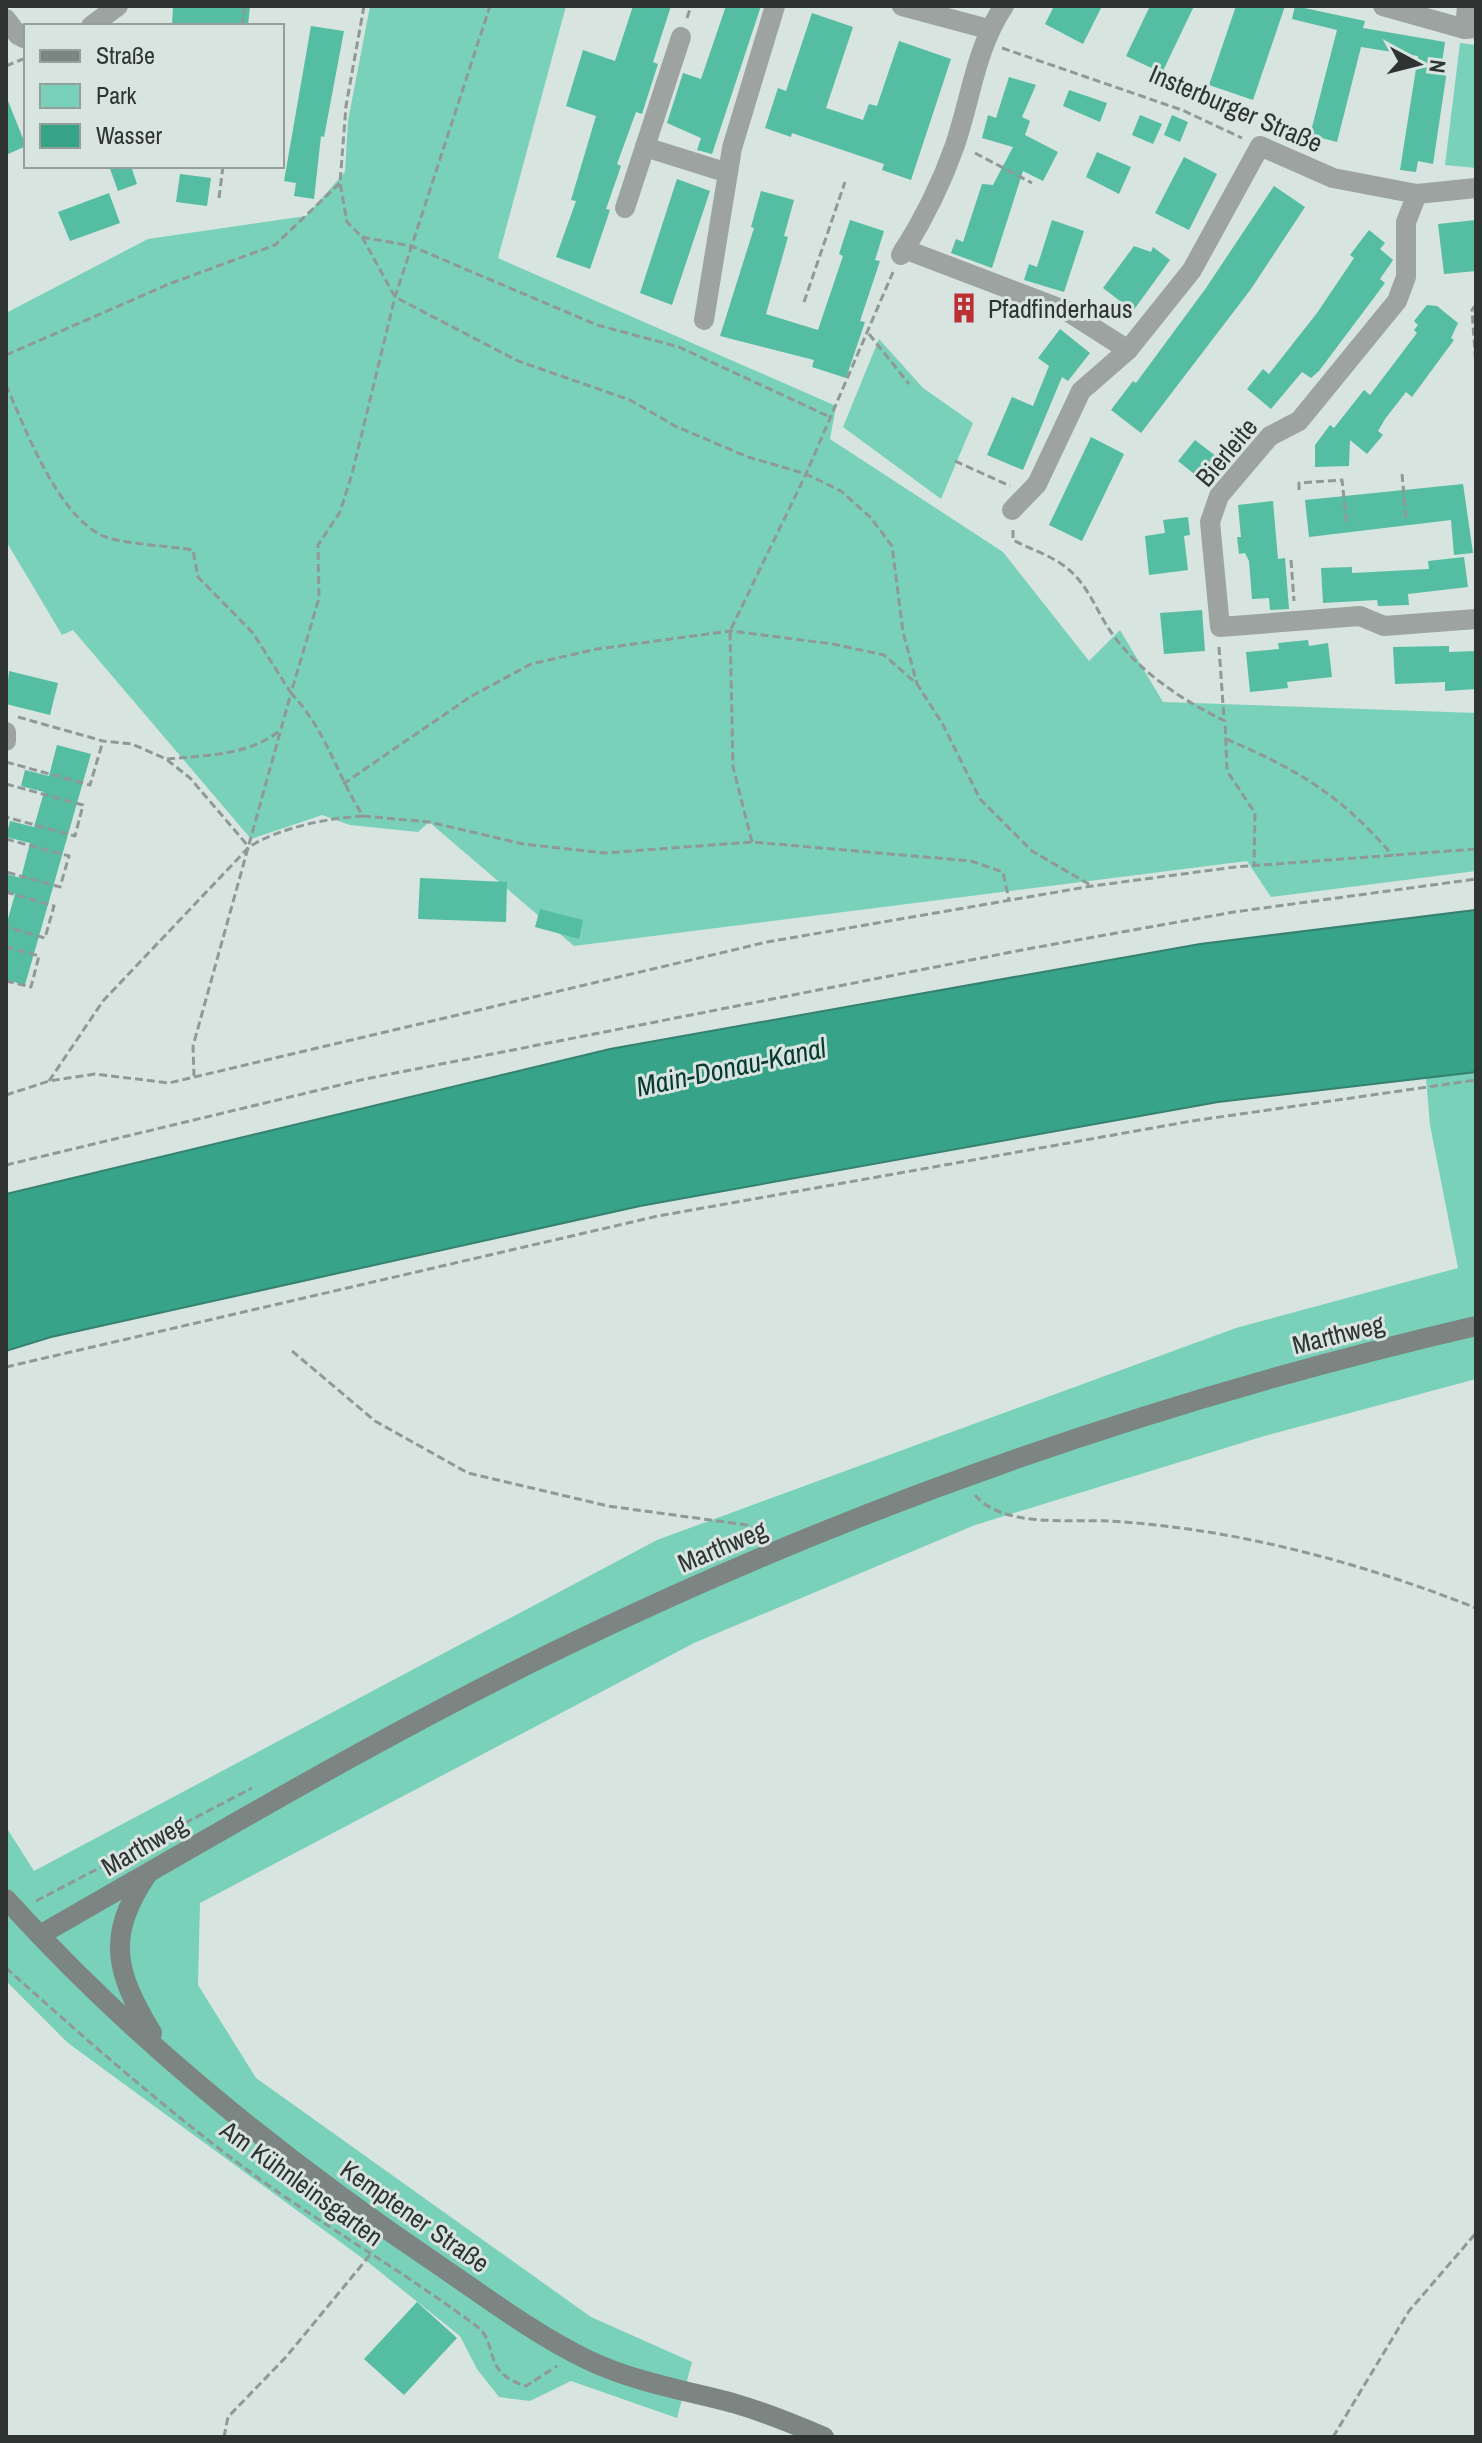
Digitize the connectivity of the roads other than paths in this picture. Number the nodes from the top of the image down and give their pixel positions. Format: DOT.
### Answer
graph roads {
  1 [pos="118,6"];
  2 [pos="775,6"];
  3 [pos="902,6"];
  4 [pos="1004,6"];
  5 [pos="1383,6"];
  6 [pos="1467,6"];
  7 [pos="6,19"];
  8 [pos="94,24"];
  9 [pos="1470,28"];
  10 [pos="988,29"];
  11 [pos="681,37"];
  12 [pos="24,38"];
  13 [pos="645,147"];
  14 [pos="728,173"];
  15 [pos="1476,188"];
  16 [pos="1417,194"];
  17 [pos="625,208"];
  18 [pos="704,320"];
  19 [pos="1128,350"];
  20 [pos="1012,510"];
  21 [pos="1476,619"];
  22 [pos="6,732"];
  23 [pos="6,741"];
  24 [pos="1476,1326"];
  25 [pos="149,1872"];
  26 [pos="11,1905"];
  27 [pos="40,1935"];
  28 [pos="166,2057"];
  29 [pos="824,2437"];
  1 -- 8 [label="street"];
  2 -- 14 [label="street"];
  3 -- 10 [label="street"];
  4 -- 10 [label="street"];
  5 -- 9 [label="street"];
  6 -- 9 [label="street"];
  7 -- 12 [label="street"];
  10 -- 19 [label="street"];
  11 -- 13 [label="street"];
  13 -- 14 [label="street"];
  13 -- 17 [label="street"];
  14 -- 18 [label="street"];
  15 -- 16 [label="street, Insterburger Straße"];
  16 -- 19 [label="street, Insterburger Straße"];
  16 -- 21 [label="street, Bierleite"];
  19 -- 20 [label="street"];
  22 -- 23 [label="street"];
  24 -- 25 [label="main road, Marthweg"];
  25 -- 27 [label="main road, Marthweg"];
  25 -- 28 [label="main road"];
  26 -- 27 [label="main road, Kemptener Straße"];
  27 -- 28 [label="main road, Kemptener Straße"];
  28 -- 29 [label="main road, Kemptener Straße"];
}
